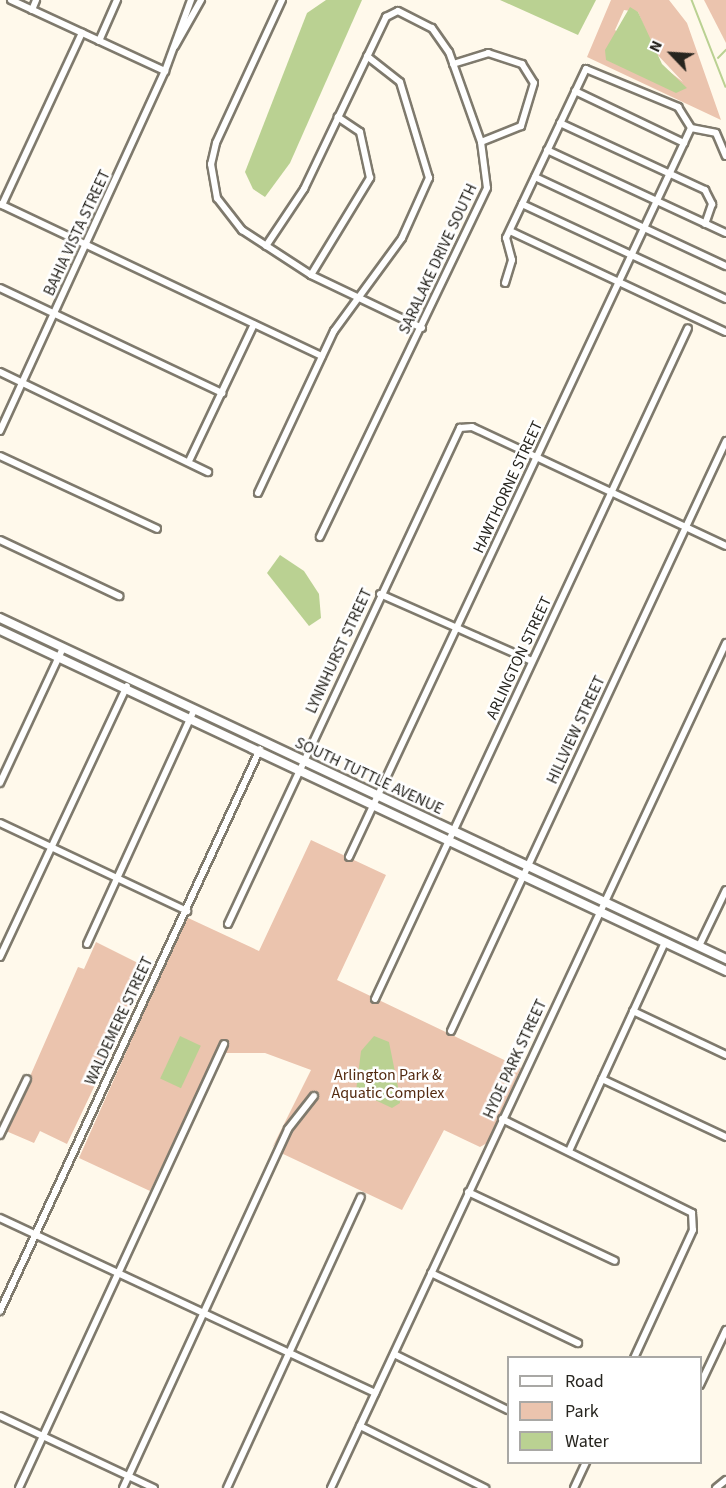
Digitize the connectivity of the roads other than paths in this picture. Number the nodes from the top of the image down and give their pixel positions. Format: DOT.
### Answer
graph roads {
  1 [pos="11,0"];
  2 [pos="36,0"];
  3 [pos="117,0"];
  4 [pos="191,0"];
  5 [pos="201,0"];
  6 [pos="282,0"];
  7 [pos="32,10"];
  8 [pos="82,33"];
  9 [pos="99,41"];
  10 [pos="175,46"];
  11 [pos="367,56"];
  12 [pos="453,64"];
  13 [pos="165,71"];
  14 [pos="575,91"];
  15 [pos="339,117"];
  16 [pos="560,123"];
  17 [pos="691,128"];
  18 [pos="482,142"];
  19 [pos="684,143"];
  20 [pos="547,150"];
  21 [pos="726,156"];
  22 [pos="670,173"];
  23 [pos="535,177"];
  24 [pos="657,201"];
  25 [pos="1,204"];
  26 [pos="522,204"];
  27 [pos="705,224"];
  28 [pos="644,228"];
  29 [pos="510,231"];
  30 [pos="726,234"];
  31 [pos="86,245"];
  32 [pos="266,246"];
  33 [pos="632,255"];
  34 [pos="726,266"];
  35 [pos="311,275"];
  36 [pos="620,281"];
  37 [pos="505,284"];
  38 [pos="0,288"];
  39 [pos="360,299"];
  40 [pos="726,299"];
  41 [pos="54,313"];
  42 [pos="254,324"];
  43 [pos="422,328"];
  44 [pos="688,328"];
  45 [pos="726,332"];
  46 [pos="322,356"];
  47 [pos="0,372"];
  48 [pos="23,382"];
  49 [pos="222,393"];
  50 [pos="0,431"];
  51 [pos="726,441"];
  52 [pos="0,456"];
  53 [pos="536,458"];
  54 [pos="190,459"];
  55 [pos="208,472"];
  56 [pos="612,492"];
  57 [pos="258,493"];
  58 [pos="686,528"];
  59 [pos="157,529"];
  60 [pos="320,537"];
  61 [pos="0,540"];
  62 [pos="726,546"];
  63 [pos="380,594"];
  64 [pos="120,596"];
  65 [pos="0,618"];
  66 [pos="456,628"];
  67 [pos="0,630"];
  68 [pos="725,646"];
  69 [pos="63,648"];
  70 [pos="59,658"];
  71 [pos="532,661"];
  72 [pos="130,680"];
  73 [pos="126,689"];
  74 [pos="194,710"];
  75 [pos="190,720"];
  76 [pos="263,743"];
  77 [pos="259,752"];
  78 [pos="303,760"];
  79 [pos="298,770"];
  80 [pos="0,783"];
  81 [pos="377,796"];
  82 [pos="373,806"];
  83 [pos="0,823"];
  84 [pos="452,832"];
  85 [pos="447,841"];
  86 [pos="53,848"];
  87 [pos="349,857"];
  88 [pos="527,867"];
  89 [pos="523,876"];
  90 [pos="117,877"];
  91 [pos="726,890"];
  92 [pos="603,902"];
  93 [pos="187,911"];
  94 [pos="598,911"];
  95 [pos="228,924"];
  96 [pos="665,942"];
  97 [pos="87,944"];
  98 [pos="699,946"];
  99 [pos="0,957"];
  100 [pos="726,959"];
  101 [pos="726,971"];
  102 [pos="375,999"];
  103 [pos="633,1011"];
  104 [pos="451,1031"];
  105 [pos="224,1044"];
  106 [pos="726,1055"];
  107 [pos="602,1078"];
  108 [pos="27,1079"];
  109 [pos="314,1096"];
  110 [pos="502,1119"];
  111 [pos="0,1135"];
  112 [pos="726,1137"];
  113 [pos="569,1151"];
  114 [pos="468,1192"];
  115 [pos="361,1197"];
  116 [pos="0,1218"];
  117 [pos="36,1235"];
  118 [pos="615,1261"];
  119 [pos="117,1273"];
  120 [pos="431,1273"];
  121 [pos="0,1311"];
  122 [pos="204,1312"];
  123 [pos="726,1330"];
  124 [pos="578,1343"];
  125 [pos="290,1353"];
  126 [pos="394,1353"];
  127 [pos="635,1356"];
  128 [pos="702,1381"];
  129 [pos="375,1393"];
  130 [pos="507,1410"];
  131 [pos="0,1416"];
  132 [pos="360,1426"];
  133 [pos="43,1436"];
  134 [pos="584,1464"];
  135 [pos="129,1476"];
  136 [pos="726,1480"];
  137 [pos="19,1488"];
  138 [pos="123,1488"];
  139 [pos="154,1488"];
  140 [pos="227,1488"];
  141 [pos="331,1488"];
  142 [pos="485,1488"];
  143 [pos="574,1488"];
  144 [pos="716,1488"];
  1 -- 7 [label="street"];
  2 -- 7 [label="street"];
  3 -- 9 [label="street"];
  4 -- 10 [label="street, BAHIA VISTA STREET"];
  5 -- 10 [label="street, BAHIA VISTA STREET"];
  6 -- 32 [label="street"];
  7 -- 8 [label="street"];
  8 -- 9 [label="street"];
  8 -- 25 [label="street"];
  9 -- 13 [label="street"];
  10 -- 13 [label="street, BAHIA VISTA STREET"];
  11 -- 12 [label="street, SARALAKE DRIVE SOUTH"];
  11 -- 15 [label="street"];
  11 -- 39 [label="street"];
  12 -- 18 [label="street, SARALAKE DRIVE SOUTH"];
  12 -- 18 [label="street"];
  13 -- 31 [label="street, BAHIA VISTA STREET"];
  14 -- 16 [label="street"];
  14 -- 17 [label="street"];
  14 -- 19 [label="street"];
  15 -- 32 [label="street"];
  15 -- 35 [label="street"];
  16 -- 20 [label="street"];
  16 -- 22 [label="street"];
  17 -- 19 [label="street, HAWTHORNE STREET"];
  17 -- 21 [label="street"];
  18 -- 43 [label="street, SARALAKE DRIVE SOUTH"];
  19 -- 22 [label="street, HAWTHORNE STREET"];
  20 -- 23 [label="street"];
  20 -- 24 [label="street"];
  22 -- 24 [label="street, HAWTHORNE STREET"];
  22 -- 27 [label="street"];
  23 -- 26 [label="street"];
  23 -- 28 [label="street"];
  24 -- 27 [label="street"];
  24 -- 28 [label="street, HAWTHORNE STREET"];
  25 -- 31 [label="street"];
  26 -- 29 [label="street"];
  26 -- 33 [label="street"];
  27 -- 30 [label="street"];
  28 -- 33 [label="street, HAWTHORNE STREET"];
  28 -- 34 [label="street"];
  29 -- 36 [label="street"];
  29 -- 37 [label="street"];
  31 -- 41 [label="street, BAHIA VISTA STREET"];
  31 -- 42 [label="street"];
  32 -- 35 [label="street"];
  33 -- 36 [label="street, HAWTHORNE STREET"];
  33 -- 40 [label="street"];
  35 -- 39 [label="street"];
  36 -- 45 [label="street"];
  36 -- 53 [label="street, HAWTHORNE STREET"];
  38 -- 41 [label="street"];
  39 -- 43 [label="street"];
  39 -- 46 [label="street"];
  41 -- 48 [label="street, BAHIA VISTA STREET"];
  41 -- 49 [label="street"];
  42 -- 46 [label="street"];
  42 -- 49 [label="street"];
  43 -- 60 [label="street, SARALAKE DRIVE SOUTH"];
  44 -- 56 [label="street, ARLINGTON STREET"];
  46 -- 57 [label="street"];
  47 -- 48 [label="street"];
  48 -- 50 [label="street, BAHIA VISTA STREET"];
  48 -- 54 [label="street"];
  49 -- 54 [label="street"];
  51 -- 58 [label="street, HILLVIEW STREET"];
  52 -- 59 [label="street"];
  53 -- 56 [label="street"];
  53 -- 63 [label="street, LYNNHURST STREET"];
  53 -- 66 [label="street, HAWTHORNE STREET"];
  54 -- 55 [label="street"];
  56 -- 58 [label="street"];
  56 -- 71 [label="street, ARLINGTON STREET"];
  58 -- 62 [label="street"];
  58 -- 88 [label="street, HILLVIEW STREET"];
  61 -- 64 [label="street"];
  63 -- 66 [label="street"];
  63 -- 78 [label="street, LYNNHURST STREET"];
  65 -- 69 [label="main road, SOUTH TUTTLE AVENUE"];
  66 -- 71 [label="street"];
  66 -- 81 [label="street, HAWTHORNE STREET"];
  67 -- 70 [label="main road, SOUTH TUTTLE AVENUE"];
  68 -- 92 [label="street, HYDE PARK STREET"];
  69 -- 70 [label="street"];
  69 -- 72 [label="main road, SOUTH TUTTLE AVENUE"];
  70 -- 73 [label="main road, SOUTH TUTTLE AVENUE"];
  70 -- 80 [label="street"];
  71 -- 84 [label="street, ARLINGTON STREET"];
  72 -- 73 [label="street"];
  72 -- 74 [label="main road, SOUTH TUTTLE AVENUE"];
  73 -- 75 [label="main road, SOUTH TUTTLE AVENUE"];
  73 -- 86 [label="street"];
  74 -- 75 [label="street"];
  74 -- 76 [label="main road, SOUTH TUTTLE AVENUE"];
  75 -- 77 [label="main road, SOUTH TUTTLE AVENUE"];
  75 -- 90 [label="street"];
  76 -- 77 [label="street, WALDEMERE STREET"];
  76 -- 78 [label="main road, SOUTH TUTTLE AVENUE"];
  77 -- 79 [label="main road, SOUTH TUTTLE AVENUE"];
  77 -- 93 [label="street, WALDEMERE STREET"];
  78 -- 79 [label="street, LYNNHURST STREET"];
  78 -- 81 [label="main road, SOUTH TUTTLE AVENUE"];
  79 -- 82 [label="main road, SOUTH TUTTLE AVENUE"];
  79 -- 95 [label="street, LYNNHURST STREET"];
  81 -- 82 [label="street, HAWTHORNE STREET"];
  81 -- 84 [label="main road, SOUTH TUTTLE AVENUE"];
  82 -- 85 [label="main road, SOUTH TUTTLE AVENUE"];
  82 -- 87 [label="street, HAWTHORNE STREET"];
  83 -- 86 [label="street"];
  84 -- 85 [label="street, ARLINGTON STREET"];
  84 -- 88 [label="main road, SOUTH TUTTLE AVENUE"];
  85 -- 89 [label="main road, SOUTH TUTTLE AVENUE"];
  85 -- 102 [label="street, ARLINGTON STREET"];
  86 -- 90 [label="street"];
  86 -- 99 [label="street"];
  88 -- 89 [label="street, HILLVIEW STREET"];
  88 -- 92 [label="main road, SOUTH TUTTLE AVENUE"];
  89 -- 94 [label="main road, SOUTH TUTTLE AVENUE"];
  89 -- 104 [label="street, HILLVIEW STREET"];
  90 -- 93 [label="street"];
  90 -- 97 [label="street"];
  91 -- 98 [label="street"];
  92 -- 94 [label="street, HYDE PARK STREET"];
  92 -- 98 [label="main road, SOUTH TUTTLE AVENUE"];
  93 -- 117 [label="street, WALDEMERE STREET"];
  94 -- 96 [label="main road, SOUTH TUTTLE AVENUE"];
  94 -- 110 [label="street, HYDE PARK STREET"];
  96 -- 101 [label="main road, SOUTH TUTTLE AVENUE"];
  96 -- 103 [label="street"];
  98 -- 100 [label="main road, SOUTH TUTTLE AVENUE"];
  103 -- 106 [label="street"];
  103 -- 107 [label="street"];
  105 -- 119 [label="street"];
  107 -- 112 [label="street"];
  107 -- 113 [label="street"];
  108 -- 111 [label="street"];
  109 -- 122 [label="street"];
  110 -- 113 [label="street"];
  110 -- 114 [label="street, HYDE PARK STREET"];
  113 -- 127 [label="street"];
  114 -- 118 [label="street"];
  114 -- 120 [label="street, HYDE PARK STREET"];
  115 -- 125 [label="street"];
  116 -- 117 [label="street"];
  117 -- 119 [label="street"];
  117 -- 121 [label="street, WALDEMERE STREET"];
  119 -- 122 [label="street"];
  119 -- 133 [label="street"];
  120 -- 124 [label="street"];
  120 -- 126 [label="street, HYDE PARK STREET"];
  122 -- 125 [label="street"];
  122 -- 135 [label="street"];
  123 -- 128 [label="street"];
  125 -- 129 [label="street"];
  125 -- 140 [label="street"];
  126 -- 129 [label="street, HYDE PARK STREET"];
  126 -- 130 [label="street"];
  129 -- 132 [label="street, HYDE PARK STREET"];
  131 -- 133 [label="street"];
  132 -- 141 [label="street, HYDE PARK STREET"];
  132 -- 142 [label="street"];
  133 -- 135 [label="street"];
  133 -- 137 [label="street"];
  134 -- 143 [label="street"];
  135 -- 138 [label="street"];
  135 -- 139 [label="street"];
  136 -- 144 [label="street"];
}
